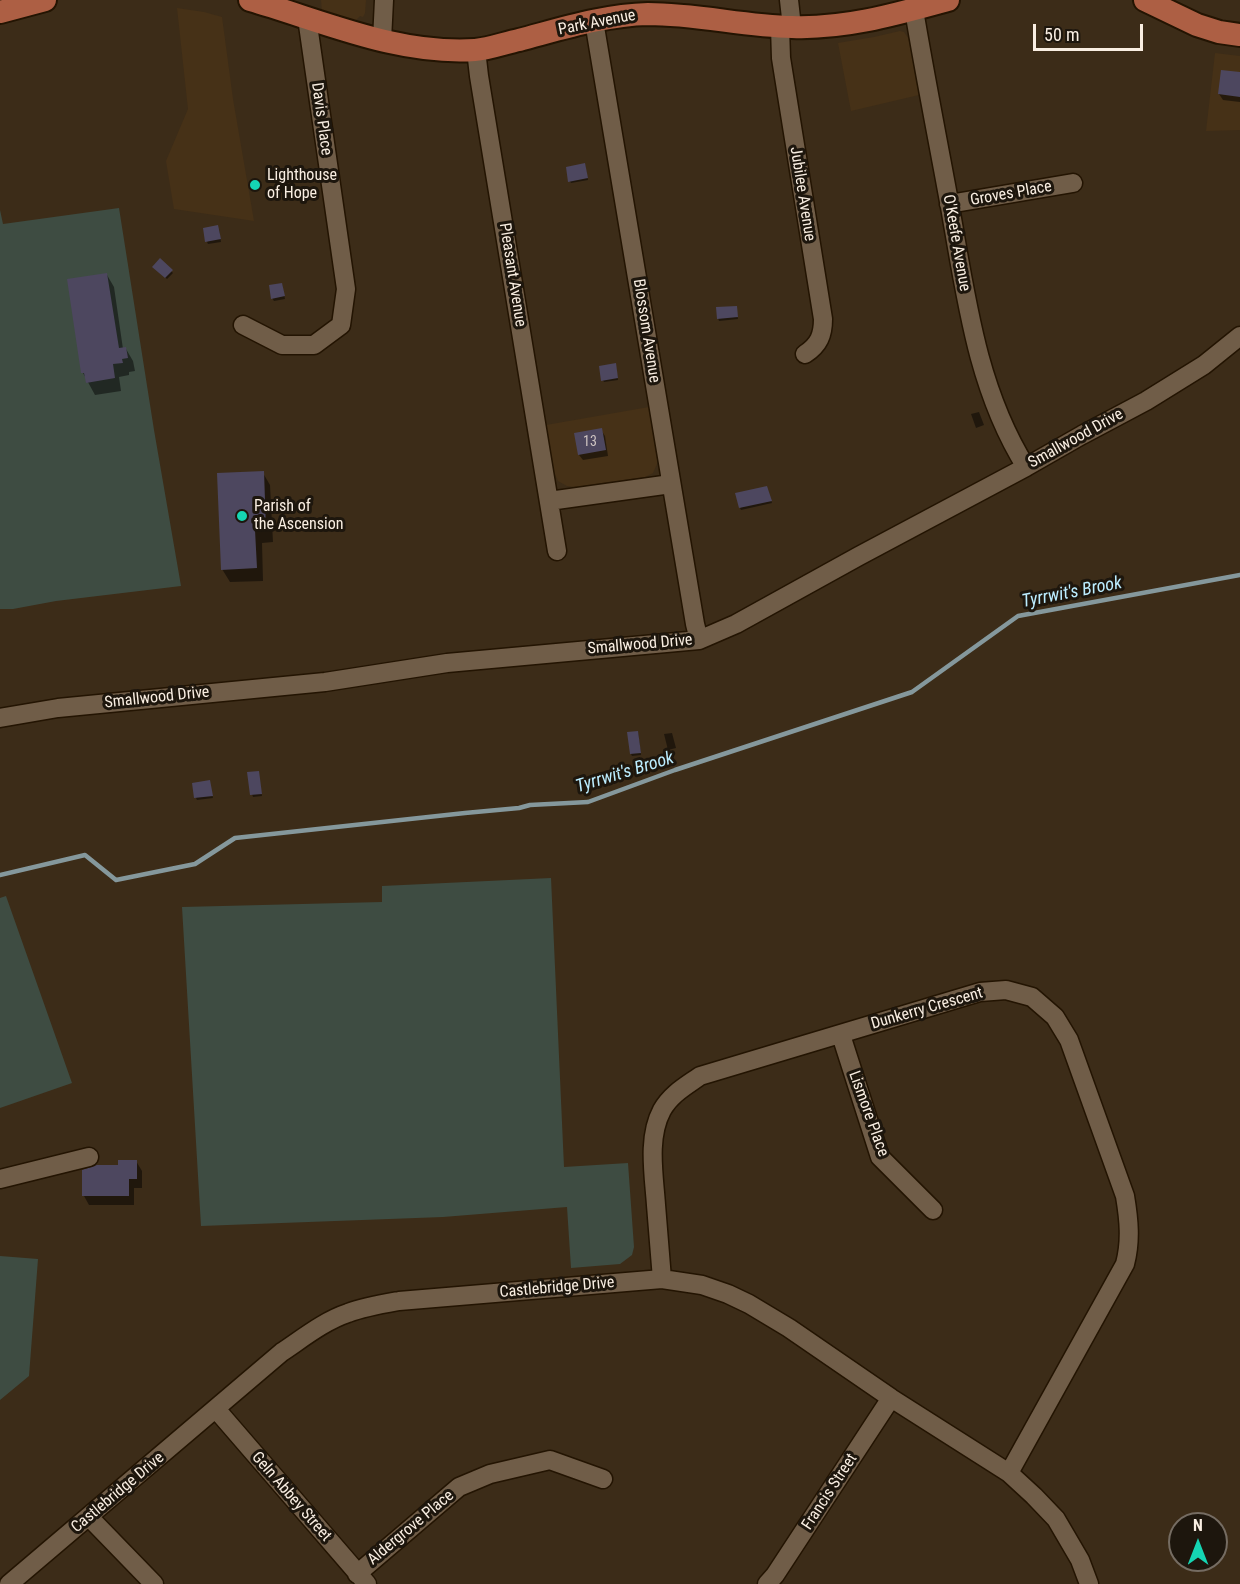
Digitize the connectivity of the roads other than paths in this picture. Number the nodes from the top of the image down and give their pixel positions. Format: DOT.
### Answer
graph roads {
  1 [pos="45,0"];
  2 [pos="250,0"];
  3 [pos="384,0"];
  4 [pos="789,0"];
  5 [pos="948,0"];
  6 [pos="1145,0"];
  7 [pos="669,8"];
  8 [pos="903,8"];
  9 [pos="0,12"];
  10 [pos="307,18"];
  11 [pos="594,21"];
  12 [pos="786,27"];
  13 [pos="1240,35"];
  14 [pos="382,40"];
  15 [pos="476,50"];
  16 [pos="1073,183"];
  17 [pos="949,204"];
  18 [pos="243,325"];
  19 [pos="1240,336"];
  20 [pos="805,354"];
  21 [pos="1026,467"];
  22 [pos="671,484"];
  23 [pos="549,501"];
  24 [pos="557,551"];
  25 [pos="699,640"];
  26 [pos="0,718"];
  27 [pos="841,1035"];
  28 [pos="89,1157"];
  29 [pos="0,1179"];
  30 [pos="933,1210"];
  31 [pos="662,1279"];
  32 [pos="891,1398"];
  33 [pos="216,1409"];
  34 [pos="1009,1473"];
  35 [pos="603,1479"];
  36 [pos="89,1517"];
  37 [pos="362,1579"];
  38 [pos="777,1581"];
  39 [pos="9,1584"];
  40 [pos="154,1584"];
  41 [pos="1089,1584"];
  1 -- 9 [label="main road"];
  2 -- 10 [label="main road, Park Avenue"];
  3 -- 14 [label="street"];
  4 -- 12 [label="street, Jubilee Avenue"];
  5 -- 8 [label="main road, Park Avenue"];
  6 -- 13 [label="main road"];
  7 -- 11 [label="main road, Park Avenue"];
  7 -- 12 [label="main road, Park Avenue"];
  8 -- 12 [label="main road, Park Avenue"];
  8 -- 17 [label="street, O'Keefe Avenue"];
  10 -- 14 [label="main road, Park Avenue"];
  10 -- 18 [label="street, Davis Place"];
  11 -- 15 [label="main road, Park Avenue"];
  11 -- 22 [label="street, Blossom Avenue"];
  12 -- 20 [label="street, Jubilee Avenue"];
  14 -- 15 [label="main road, Park Avenue"];
  15 -- 23 [label="street, Pleasant Avenue"];
  16 -- 17 [label="street, Groves Place"];
  17 -- 21 [label="street, O'Keefe Avenue"];
  19 -- 21 [label="street, Smallwood Drive"];
  21 -- 25 [label="street, Smallwood Drive"];
  22 -- 23 [label="street"];
  22 -- 25 [label="street, Blossom Avenue"];
  23 -- 24 [label="street, Pleasant Avenue"];
  25 -- 26 [label="street, Smallwood Drive"];
  27 -- 30 [label="street, Lismore Place"];
  27 -- 31 [label="street, Dunkerry Crescent"];
  27 -- 34 [label="street, Dunkerry Crescent"];
  28 -- 29 [label="street"];
  31 -- 32 [label="street, Castlebridge Drive"];
  31 -- 33 [label="street, Castlebridge Drive"];
  32 -- 34 [label="street, Castlebridge Drive"];
  32 -- 38 [label="street, Francis Street"];
  33 -- 36 [label="street, Castlebridge Drive"];
  33 -- 37 [label="street, Geln Abbey Street"];
  34 -- 41 [label="street, Castlebridge Drive"];
  35 -- 37 [label="street, Aldergrove Place"];
  36 -- 39 [label="street, Castlebridge Drive"];
  36 -- 40 [label="street"];
}
